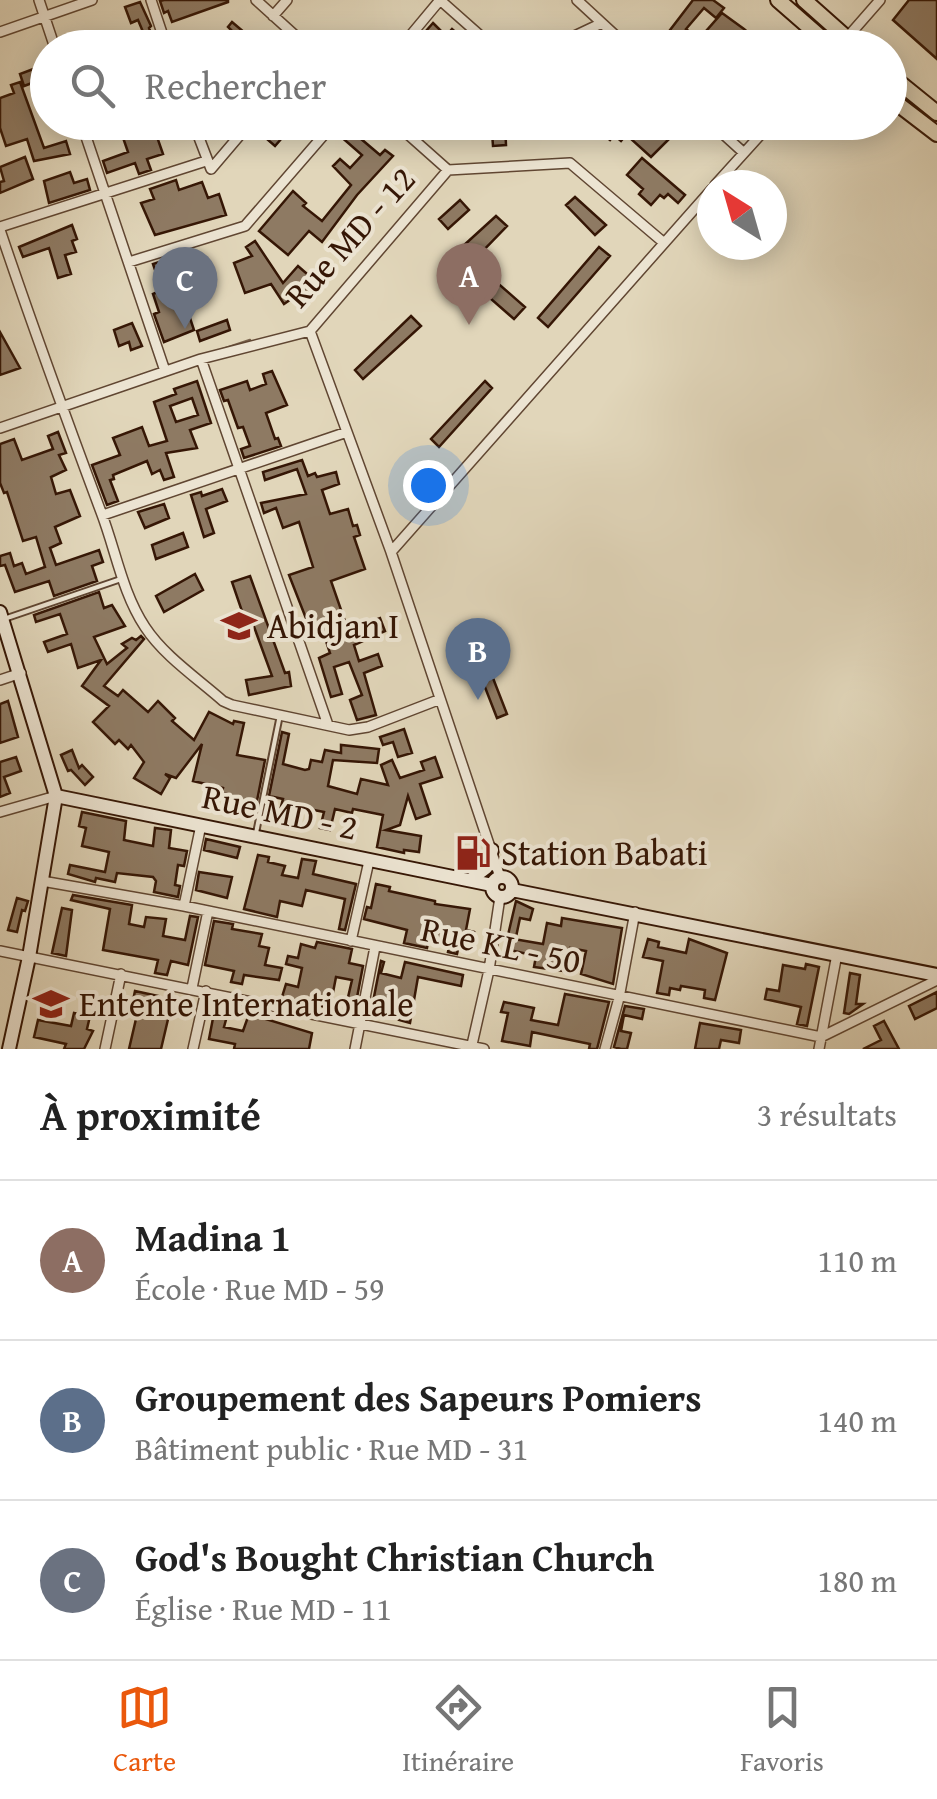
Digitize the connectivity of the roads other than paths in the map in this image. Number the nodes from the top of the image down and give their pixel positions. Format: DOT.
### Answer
graph roads {
  1 [pos="39,0"];
  2 [pos="92,0"];
  3 [pos="150,0"];
  4 [pos="256,0"];
  5 [pos="287,0"];
  6 [pos="440,0"];
  7 [pos="577,0"];
  8 [pos="778,0"];
  9 [pos="804,0"];
  10 [pos="880,0"];
  11 [pos="274,16"];
  12 [pos="45,17"];
  13 [pos="602,23"];
  14 [pos="49,30"];
  15 [pos="161,30"];
  16 [pos="289,30"];
  17 [pos="415,30"];
  18 [pos="474,30"];
  19 [pos="588,30"];
  20 [pos="610,30"];
  21 [pos="822,30"];
  22 [pos="831,30"];
  23 [pos="856,30"];
  24 [pos="0,32"];
  25 [pos="907,87"];
  26 [pos="934,106"];
  27 [pos="907,111"];
  28 [pos="937,134"];
  29 [pos="87,140"];
  30 [pos="198,140"];
  31 [pos="236,140"];
  32 [pos="320,140"];
  33 [pos="414,140"];
  34 [pos="729,140"];
  35 [pos="756,140"];
  36 [pos="744,154"];
  37 [pos="206,161"];
  38 [pos="448,170"];
  39 [pos="729,170"];
  40 [pos="105,194"];
  41 [pos="697,205"];
  42 [pos="0,229"];
  43 [pos="663,242"];
  44 [pos="128,262"];
  45 [pos="310,331"];
  46 [pos="201,359"];
  47 [pos="165,371"];
  48 [pos="60,408"];
  49 [pos="0,428"];
  50 [pos="347,432"];
  51 [pos="240,468"];
  52 [pos="103,516"];
  53 [pos="391,552"];
  54 [pos="122,578"];
  55 [pos="1,616"];
  56 [pos="21,673"];
  57 [pos="0,680"];
  58 [pos="438,700"];
  59 [pos="280,715"];
  60 [pos="328,725"];
  61 [pos="56,796"];
  62 [pos="0,812"];
  63 [pos="201,825"];
  64 [pos="255,836"];
  65 [pos="492,850"];
  66 [pos="369,861"];
  67 [pos="470,880"];
  68 [pos="42,881"];
  69 [pos="501,887"];
  70 [pos="184,906"];
  71 [pos="208,911"];
  72 [pos="635,912"];
  73 [pos="352,942"];
  74 [pos="375,947"];
  75 [pos="0,951"];
  76 [pos="837,954"];
  77 [pos="29,957"];
  78 [pos="490,970"];
  79 [pos="121,974"];
  80 [pos="937,977"];
  81 [pos="192,988"];
  82 [pos="206,992"];
  83 [pos="619,998"];
  84 [pos="360,1025"];
  85 [pos="821,1037"];
  86 [pos="471,1048"];
  87 [pos="9,1049"];
  88 [pos="105,1049"];
  89 [pos="193,1049"];
  90 [pos="355,1049"];
  91 [pos="484,1049"];
  92 [pos="606,1049"];
  93 [pos="819,1049"];
  1 -- 12 [label="street"];
  2 -- 12 [label="street"];
  3 -- 15 [label="street"];
  4 -- 11 [label="street"];
  5 -- 11 [label="street"];
  6 -- 17 [label="street"];
  6 -- 18 [label="street"];
  7 -- 13 [label="street"];
  8 -- 21 [label="main road"];
  9 -- 22 [label="main road"];
  10 -- 23 [label="street"];
  11 -- 16 [label="street"];
  12 -- 14 [label="street"];
  12 -- 24 [label="street"];
  13 -- 19 [label="street"];
  13 -- 20 [label="street"];
  25 -- 26 [label="main road"];
  27 -- 28 [label="main road"];
  29 -- 40 [label="street"];
  30 -- 37 [label="street"];
  31 -- 37 [label="street"];
  32 -- 44 [label="street"];
  33 -- 38 [label="street"];
  34 -- 36 [label="street"];
  35 -- 36 [label="street"];
  36 -- 39 [label="street"];
  37 -- 40 [label="street"];
  38 -- 43 [label="street, Rue MD - 12"];
  38 -- 45 [label="street, Rue MD - 12"];
  40 -- 42 [label="street"];
  40 -- 44 [label="street"];
  41 -- 43 [label="street"];
  42 -- 48 [label="street"];
  43 -- 53 [label="street"];
  44 -- 47 [label="street"];
  45 -- 46 [label="street, Rue MD - 12"];
  45 -- 50 [label="street"];
  46 -- 47 [label="street, Rue MD - 12"];
  46 -- 51 [label="street"];
  47 -- 48 [label="street, Rue MD - 12"];
  48 -- 49 [label="street, Rue MD - 12"];
  48 -- 52 [label="street"];
  50 -- 51 [label="street"];
  50 -- 53 [label="street"];
  51 -- 52 [label="street"];
  51 -- 60 [label="street"];
  52 -- 54 [label="street"];
  53 -- 58 [label="street"];
  54 -- 55 [label="lane"];
  54 -- 59 [label="street"];
  55 -- 56 [label="street"];
  56 -- 57 [label="street"];
  56 -- 61 [label="street"];
  58 -- 60 [label="street"];
  58 -- 65 [label="street"];
  59 -- 60 [label="street"];
  59 -- 64 [label="lane"];
  61 -- 62 [label="street"];
  61 -- 63 [label="street, Rue MD - 2"];
  61 -- 68 [label="street"];
  63 -- 64 [label="street, Rue MD - 2"];
  63 -- 70 [label="street"];
  64 -- 66 [label="street, Rue MD - 2"];
  65 -- 67 [label="street"];
  65 -- 69 [label="street"];
  66 -- 67 [label="street, Rue MD - 2"];
  66 -- 73 [label="street"];
  67 -- 69 [label="street, Rue MD - 2"];
  68 -- 70 [label="street, Rue KL - 50"];
  68 -- 77 [label="street"];
  69 -- 72 [label="street, Rue MD - 2"];
  69 -- 78 [label="street"];
  70 -- 71 [label="street, Rue KL - 50"];
  71 -- 73 [label="street, Rue KL - 50"];
  71 -- 81 [label="street"];
  72 -- 76 [label="street, Rue MD - 2"];
  72 -- 83 [label="street"];
  73 -- 74 [label="street, Rue KL - 50"];
  74 -- 78 [label="street, Rue KL - 50"];
  74 -- 84 [label="street"];
  75 -- 77 [label="street"];
  76 -- 80 [label="street, Rue MD - 2"];
  76 -- 85 [label="street"];
  77 -- 79 [label="street"];
  77 -- 87 [label="street"];
  78 -- 83 [label="street, Rue KL - 50"];
  78 -- 86 [label="street"];
  79 -- 81 [label="street"];
  79 -- 88 [label="street"];
  80 -- 85 [label="street"];
  81 -- 82 [label="street"];
  82 -- 84 [label="street"];
  82 -- 89 [label="street"];
  83 -- 85 [label="street, Rue KL - 50"];
  83 -- 92 [label="street"];
  84 -- 86 [label="street"];
  84 -- 90 [label="street"];
  85 -- 93 [label="street"];
  86 -- 91 [label="street"];
}
